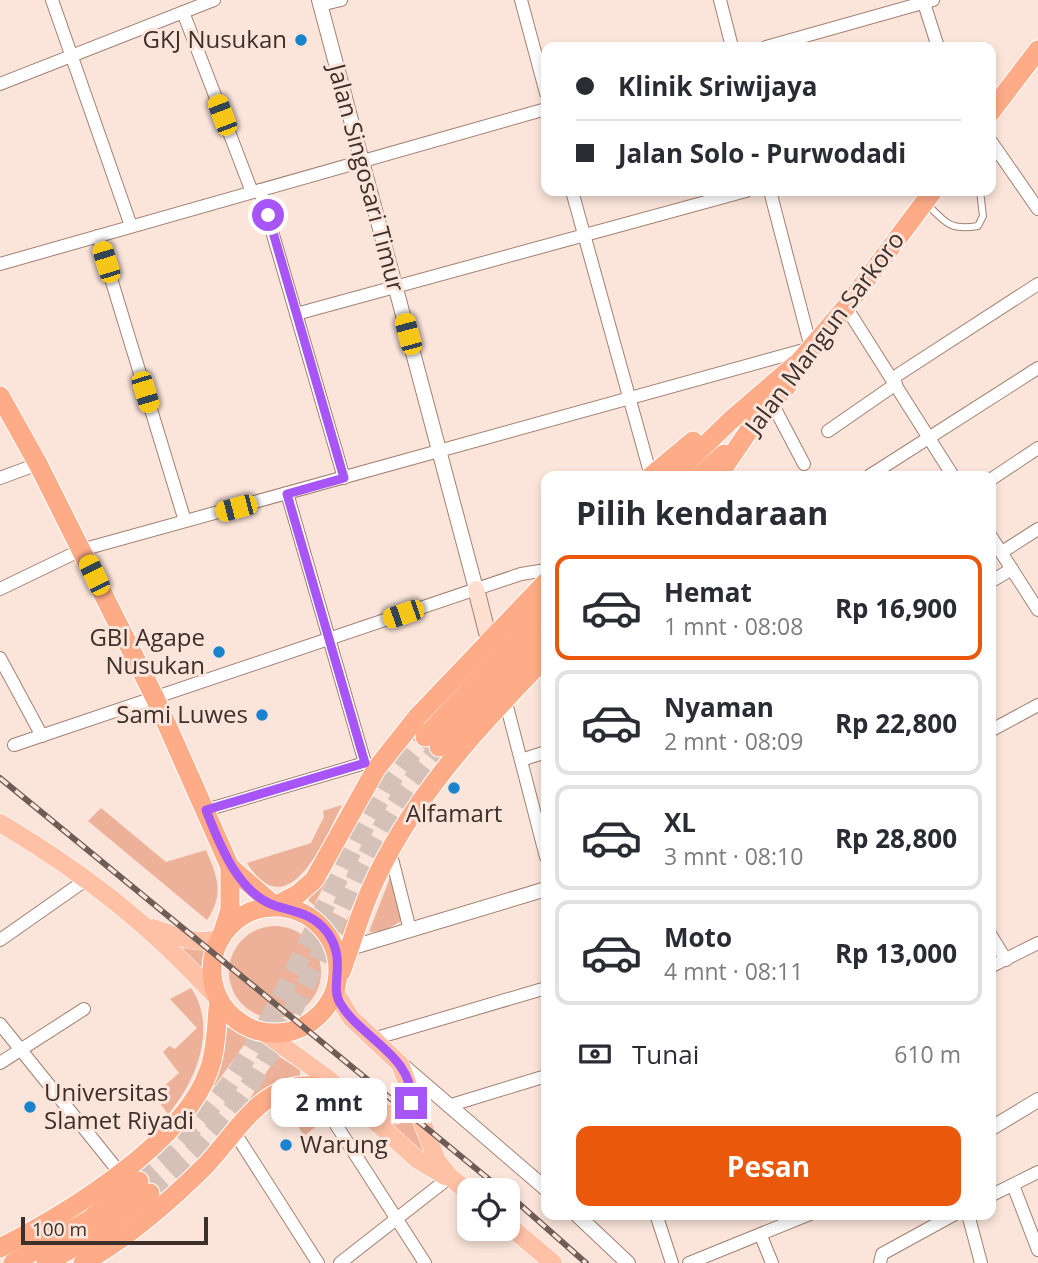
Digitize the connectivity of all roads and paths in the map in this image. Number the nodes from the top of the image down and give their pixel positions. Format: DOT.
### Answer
graph roads {
  1 [pos="51,0"];
  2 [pos="214,0"];
  3 [pos="341,0"];
  4 [pos="522,0"];
  5 [pos="720,0"];
  6 [pos="927,1"];
  7 [pos="319,3"];
  8 [pos="183,12"];
  9 [pos="731,42"];
  10 [pos="784,42"];
  11 [pos="936,42"];
  12 [pos="1038,50"];
  13 [pos="71,56"];
  14 [pos="541,74"];
  15 [pos="0,84"];
  16 [pos="996,105"];
  17 [pos="541,110"];
  18 [pos="996,149"];
  19 [pos="362,162"];
  20 [pos="256,191"];
  21 [pos="573,196"];
  22 [pos="728,196"];
  23 [pos="771,196"];
  24 [pos="929,196"];
  25 [pos="981,196"];
  26 [pos="1038,209"];
  27 [pos="131,226"];
  28 [pos="584,235"];
  29 [pos="97,236"];
  30 [pos="0,263"];
  31 [pos="1038,284"];
  32 [pos="395,287"];
  33 [pos="846,307"];
  34 [pos="296,314"];
  35 [pos="805,355"];
  36 [pos="1038,368"];
  37 [pos="895,381"];
  38 [pos="0,396"];
  39 [pos="628,400"];
  40 [pos="773,405"];
  41 [pos="731,420"];
  42 [pos="828,431"];
  43 [pos="748,432"];
  44 [pos="931,438"];
  45 [pos="1038,448"];
  46 [pos="439,452"];
  47 [pos="38,464"];
  48 [pos="804,464"];
  49 [pos="649,471"];
  50 [pos="657,471"];
  51 [pos="678,471"];
  52 [pos="705,471"];
  53 [pos="721,471"];
  54 [pos="877,471"];
  55 [pos="950,471"];
  56 [pos="996,476"];
  57 [pos="0,478"];
  58 [pos="344,478"];
  59 [pos="287,494"];
  60 [pos="185,522"];
  61 [pos="1038,529"];
  62 [pos="996,544"];
  63 [pos="81,550"];
  64 [pos="1002,552"];
  65 [pos="541,569"];
  66 [pos="1012,569"];
  67 [pos="996,578"];
  68 [pos="541,587"];
  69 [pos="0,589"];
  70 [pos="476,589"];
  71 [pos="1038,610"];
  72 [pos="541,614"];
  73 [pos="541,636"];
  74 [pos="329,639"];
  75 [pos="489,640"];
  76 [pos="0,658"];
  77 [pos="541,662"];
  78 [pos="155,698"];
  79 [pos="505,699"];
  80 [pos="1038,705"];
  81 [pos="996,728"];
  82 [pos="42,736"];
  83 [pos="14,746"];
  84 [pos="541,754"];
  85 [pos="521,760"];
  86 [pos="371,766"];
  87 [pos="206,810"];
  88 [pos="0,823"];
  89 [pos="541,838"];
  90 [pos="390,851"];
  91 [pos="230,867"];
  92 [pos="87,879"];
  93 [pos="541,891"];
  94 [pos="275,906"];
  95 [pos="147,925"];
  96 [pos="410,930"];
  97 [pos="221,937"];
  98 [pos="0,940"];
  99 [pos="996,943"];
  100 [pos="1038,943"];
  101 [pos="350,948"];
  102 [pos="1006,960"];
  103 [pos="996,964"];
  104 [pos="337,986"];
  105 [pos="541,989"];
  106 [pos="219,1000"];
  107 [pos="84,1009"];
  108 [pos="0,1024"];
  109 [pos="265,1033"];
  110 [pos="373,1039"];
  111 [pos="21,1049"];
  112 [pos="0,1063"];
  113 [pos="400,1063"];
  114 [pos="541,1077"];
  115 [pos="412,1091"];
  116 [pos="1038,1100"];
  117 [pos="353,1102"];
  118 [pos="448,1105"];
  119 [pos="324,1106"];
  120 [pos="996,1125"];
  121 [pos="235,1133"];
  122 [pos="1038,1172"];
  123 [pos="120,1173"];
  124 [pos="450,1177"];
  125 [pos="457,1183"];
  126 [pos="541,1185"];
  127 [pos="1013,1185"];
  128 [pos="996,1193"];
  129 [pos="399,1219"];
  130 [pos="582,1220"];
  131 [pos="658,1220"];
  132 [pos="797,1220"];
  133 [pos="944,1220"];
  134 [pos="970,1220"];
  135 [pos="520,1235"];
  136 [pos="761,1236"];
  137 [pos="0,1248"];
  138 [pos="1038,1250"];
  139 [pos="13,1263"];
  140 [pos="46,1263"];
  141 [pos="83,1263"];
  142 [pos="318,1263"];
  143 [pos="341,1263"];
  144 [pos="425,1263"];
  145 [pos="553,1263"];
  146 [pos="628,1263"];
  147 [pos="673,1263"];
  148 [pos="689,1263"];
  149 [pos="772,1263"];
  150 [pos="880,1263"];
  151 [pos="981,1263"];
  1 -- 13 [label="street"];
  2 -- 8 [label="street"];
  3 -- 7 [label="street"];
  4 -- 14 [label="street"];
  5 -- 9 [label="street"];
  6 -- 10 [label="street"];
  6 -- 11 [label="street"];
  7 -- 19 [label="street, Jalan Singosari Timur"];
  8 -- 13 [label="street"];
  8 -- 20 [label="street"];
  12 -- 16 [label="highway"];
  13 -- 15 [label="street"];
  13 -- 27 [label="street"];
  17 -- 19 [label="street"];
  18 -- 26 [label="street"];
  19 -- 20 [label="street"];
  19 -- 32 [label="street, Jalan Singosari Timur"];
  20 -- 27 [label="street"];
  20 -- 34 [label="street"];
  21 -- 28 [label="street"];
  22 -- 28 [label="street"];
  23 -- 35 [label="street"];
  24 -- 25 [label="lane"];
  24 -- 33 [label="highway, Jalan Mangun Sarkoro"];
  27 -- 29 [label="street"];
  28 -- 32 [label="street"];
  28 -- 39 [label="street"];
  29 -- 30 [label="street"];
  29 -- 60 [label="street"];
  31 -- 37 [label="street"];
  32 -- 34 [label="street"];
  32 -- 46 [label="street, Jalan Singosari Timur"];
  33 -- 35 [label="highway, Jalan Mangun Sarkoro"];
  33 -- 37 [label="street"];
  34 -- 58 [label="street"];
  35 -- 39 [label="street"];
  35 -- 40 [label="highway, Jalan Mangun Sarkoro"];
  35 -- 41 [label="highway"];
  36 -- 44 [label="street"];
  37 -- 42 [label="street"];
  37 -- 44 [label="street"];
  38 -- 47 [label="highway"];
  39 -- 46 [label="street"];
  39 -- 49 [label="street"];
  40 -- 43 [label="highway, Jalan Mangun Sarkoro"];
  40 -- 48 [label="street"];
  41 -- 50 [label="highway, Jalan Mangun Sarkoro"];
  41 -- 51 [label="highway"];
  43 -- 52 [label="highway"];
  43 -- 53 [label="highway, Jalan Mangun Sarkoro"];
  44 -- 54 [label="street"];
  44 -- 55 [label="street"];
  45 -- 56 [label="street"];
  46 -- 58 [label="street"];
  46 -- 70 [label="street, Jalan Singosari Timur"];
  47 -- 57 [label="street"];
  47 -- 63 [label="highway"];
  58 -- 59 [label="street"];
  59 -- 60 [label="street"];
  59 -- 74 [label="street"];
  60 -- 63 [label="street"];
  61 -- 64 [label="street"];
  62 -- 64 [label="street"];
  63 -- 69 [label="street"];
  63 -- 78 [label="highway"];
  64 -- 66 [label="street"];
  65 -- 70 [label="street"];
  66 -- 67 [label="street"];
  66 -- 71 [label="street"];
  68 -- 75 [label="highway"];
  70 -- 74 [label="street"];
  70 -- 75 [label="main road, Jalan Singosari Timur"];
  72 -- 73 [label="highway"];
  74 -- 78 [label="street"];
  74 -- 86 [label="street"];
  75 -- 86 [label="highway"];
  76 -- 82 [label="street"];
  77 -- 79 [label="highway"];
  78 -- 82 [label="street"];
  78 -- 87 [label="highway"];
  79 -- 85 [label="street"];
  79 -- 90 [label="highway"];
  80 -- 81 [label="street"];
  82 -- 83 [label="street"];
  84 -- 85 [label="street"];
  85 -- 89 [label="street"];
  86 -- 87 [label="street"];
  86 -- 94 [label="highway"];
  87 -- 91 [label="highway"];
  88 -- 92 [label="main road"];
  90 -- 96 [label="street"];
  90 -- 101 [label="highway"];
  91 -- 94 [label="highway"];
  91 -- 97 [label="highway"];
  92 -- 95 [label="main road"];
  92 -- 98 [label="street"];
  93 -- 96 [label="street"];
  94 -- 97 [label="highway"];
  94 -- 104 [label="highway"];
  95 -- 97 [label="main road"];
  95 -- 106 [label="main road"];
  96 -- 101 [label="street"];
  97 -- 106 [label="highway"];
  99 -- 102 [label="street"];
  100 -- 102 [label="street"];
  101 -- 104 [label="highway"];
  102 -- 103 [label="street"];
  104 -- 109 [label="highway"];
  104 -- 110 [label="main road"];
  105 -- 110 [label="street"];
  106 -- 109 [label="highway"];
  106 -- 123 [label="highway"];
  107 -- 111 [label="street"];
  108 -- 111 [label="street"];
  109 -- 117 [label="main road"];
  110 -- 113 [label="main road"];
  111 -- 112 [label="street"];
  111 -- 123 [label="street"];
  113 -- 115 [label="main road"];
  113 -- 118 [label="street"];
  114 -- 118 [label="street"];
  115 -- 117 [label="main road"];
  115 -- 124 [label="main road"];
  116 -- 120 [label="street"];
  117 -- 121 [label="highway"];
  117 -- 124 [label="main road"];
  118 -- 126 [label="street"];
  119 -- 129 [label="street"];
  121 -- 141 [label="highway"];
  121 -- 142 [label="street"];
  122 -- 127 [label="street"];
  123 -- 137 [label="highway"];
  124 -- 125 [label="main road"];
  124 -- 129 [label="street"];
  127 -- 128 [label="street"];
  127 -- 138 [label="street"];
  129 -- 143 [label="street"];
  129 -- 144 [label="street"];
  130 -- 146 [label="street"];
  131 -- 147 [label="street"];
  132 -- 136 [label="street"];
  133 -- 150 [label="street"];
  134 -- 151 [label="street"];
  135 -- 145 [label="main road"];
  136 -- 148 [label="street"];
  136 -- 149 [label="street"];
  139 -- 140 [label="highway"];
}
